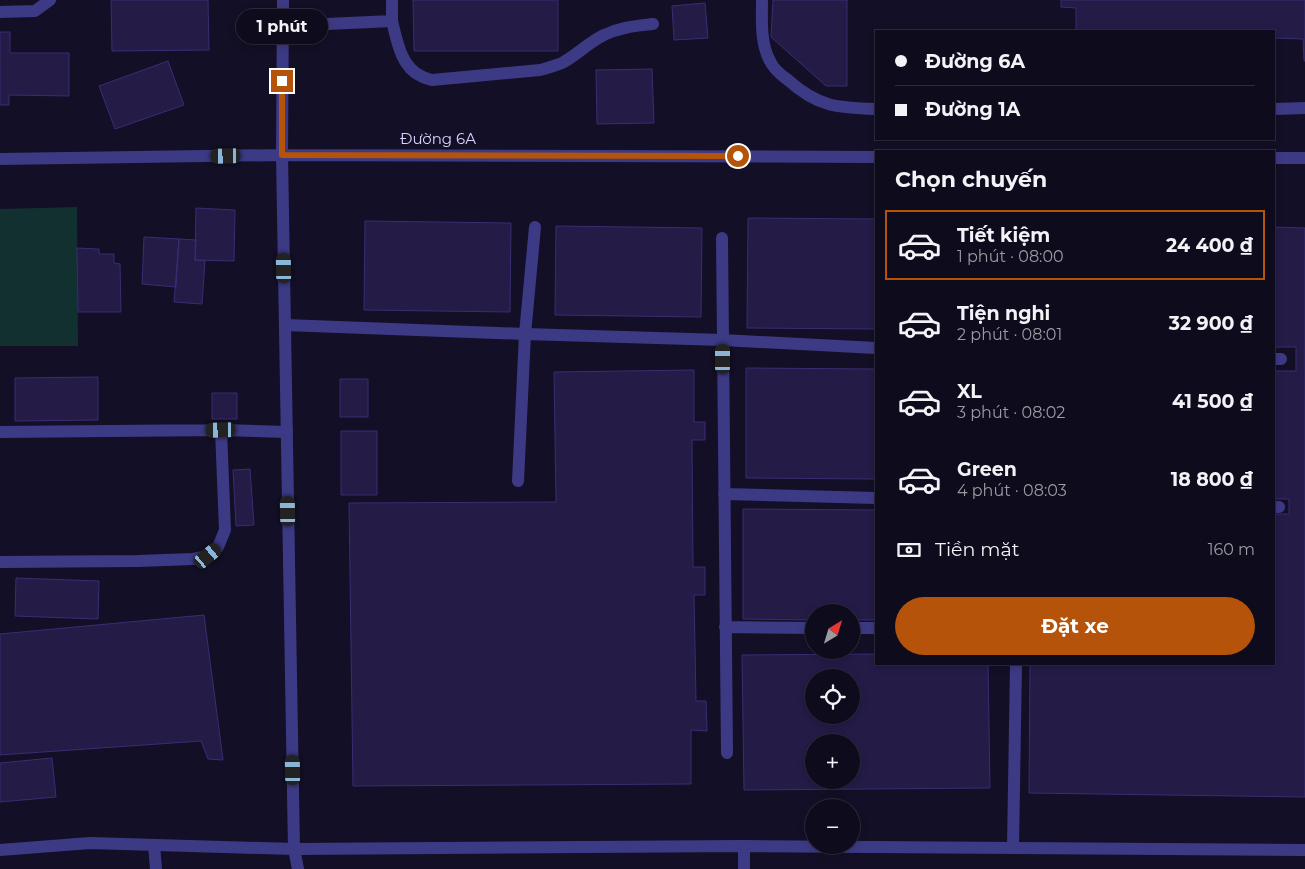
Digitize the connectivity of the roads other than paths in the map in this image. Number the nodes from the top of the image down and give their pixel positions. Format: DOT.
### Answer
graph roads {
  1 [pos="50,0"];
  2 [pos="283,0"];
  3 [pos="392,0"];
  4 [pos="762,0"];
  5 [pos="0,12"];
  6 [pos="392,21"];
  7 [pos="653,24"];
  8 [pos="283,26"];
  9 [pos="1305,108"];
  10 [pos="875,109"];
  11 [pos="1275,109"];
  12 [pos="282,155"];
  13 [pos="875,157"];
  14 [pos="1275,158"];
  15 [pos="1305,158"];
  16 [pos="0,159"];
  17 [pos="535,227"];
  18 [pos="722,238"];
  19 [pos="285,325"];
  20 [pos="525,334"];
  21 [pos="723,340"];
  22 [pos="875,348"];
  23 [pos="221,430"];
  24 [pos="0,432"];
  25 [pos="287,432"];
  26 [pos="518,481"];
  27 [pos="724,494"];
  28 [pos="875,498"];
  29 [pos="0,562"];
  30 [pos="725,626"];
  31 [pos="805,628"];
  32 [pos="860,628"];
  33 [pos="875,628"];
  34 [pos="1016,665"];
  35 [pos="727,753"];
  36 [pos="154,844"];
  37 [pos="744,846"];
  38 [pos="1013,848"];
  39 [pos="294,849"];
  40 [pos="0,850"];
  41 [pos="1305,850"];
  42 [pos="156,869"];
  43 [pos="298,869"];
  44 [pos="744,869"];
  1 -- 5 [label="street"];
  2 -- 8 [label="street"];
  3 -- 6 [label="street"];
  4 -- 10 [label="street"];
  6 -- 7 [label="street"];
  6 -- 8 [label="street"];
  8 -- 12 [label="street"];
  9 -- 11 [label="street"];
  12 -- 13 [label="street, Đường 6A"];
  12 -- 16 [label="street, Đường 6A"];
  12 -- 19 [label="street"];
  14 -- 15 [label="street"];
  17 -- 20 [label="street"];
  18 -- 21 [label="street"];
  19 -- 20 [label="street"];
  19 -- 25 [label="street"];
  20 -- 21 [label="street"];
  20 -- 26 [label="street"];
  21 -- 22 [label="street"];
  21 -- 27 [label="street"];
  23 -- 24 [label="street"];
  23 -- 25 [label="street"];
  23 -- 29 [label="street"];
  25 -- 39 [label="street"];
  27 -- 28 [label="street"];
  27 -- 30 [label="street"];
  30 -- 31 [label="street"];
  30 -- 35 [label="street"];
  32 -- 33 [label="street"];
  34 -- 38 [label="street"];
  36 -- 39 [label="street"];
  36 -- 40 [label="street"];
  36 -- 42 [label="street"];
  37 -- 38 [label="street"];
  37 -- 39 [label="street"];
  37 -- 44 [label="street"];
  38 -- 41 [label="street"];
  39 -- 43 [label="street"];
}
